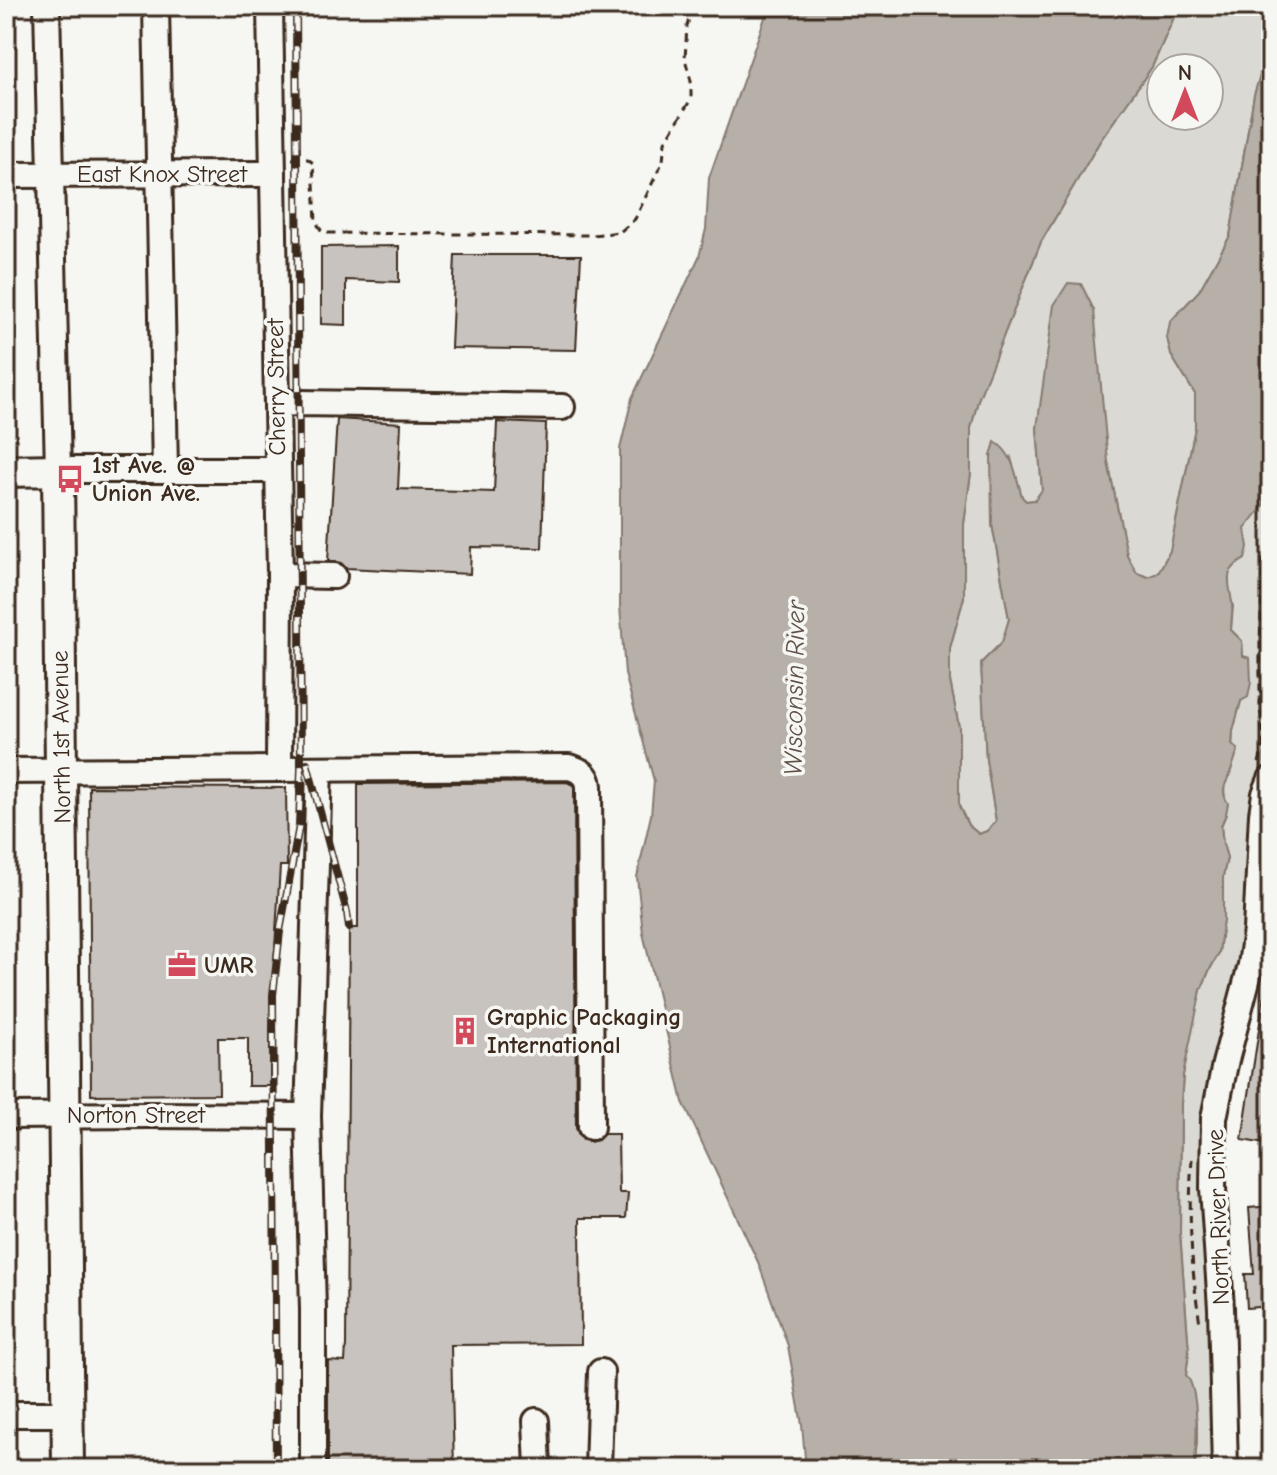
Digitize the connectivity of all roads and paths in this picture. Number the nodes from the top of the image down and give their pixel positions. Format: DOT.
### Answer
graph roads {
  1 [pos="47,6"];
  2 [pos="156,6"];
  3 [pos="270,6"];
  4 [pos="693,6"];
  5 [pos="272,166"];
  6 [pos="158,174"];
  7 [pos="6,175"];
  8 [pos="51,175"];
  9 [pos="277,404"];
  10 [pos="562,407"];
  11 [pos="58,470"];
  12 [pos="165,470"];
  13 [pos="278,470"];
  14 [pos="6,471"];
  15 [pos="1271,535"];
  16 [pos="280,575"];
  17 [pos="334,576"];
  18 [pos="1271,759"];
  19 [pos="279,768"];
  20 [pos="319,769"];
  21 [pos="61,770"];
  22 [pos="6,771"];
  23 [pos="1271,779"];
  24 [pos="6,1116"];
  25 [pos="64,1116"];
  26 [pos="308,1116"];
  27 [pos="591,1127"];
  28 [pos="601,1372"];
  29 [pos="6,1414"];
  30 [pos="68,1414"];
  31 [pos="536,1421"];
  32 [pos="68,1469"];
  33 [pos="313,1469"];
  34 [pos="538,1469"];
  35 [pos="598,1469"];
  36 [pos="1225,1469"];
  1 -- 8 [label="street, North 1st Avenue"];
  2 -- 6 [label="street"];
  3 -- 5 [label="street, Cherry Street"];
  4 -- 5 [label="path"];
  5 -- 6 [label="street, East Knox Street"];
  5 -- 9 [label="street, Cherry Street"];
  6 -- 8 [label="street, East Knox Street"];
  6 -- 12 [label="street"];
  7 -- 8 [label="street, East Knox Street"];
  8 -- 11 [label="street, North 1st Avenue"];
  9 -- 10 [label="street"];
  9 -- 13 [label="street, Cherry Street"];
  11 -- 12 [label="street"];
  11 -- 14 [label="main road"];
  11 -- 21 [label="main road, North 1st Avenue"];
  12 -- 13 [label="street"];
  13 -- 16 [label="street, Cherry Street"];
  15 -- 18 [label="path"];
  16 -- 17 [label="street"];
  16 -- 19 [label="street, Cherry Street"];
  19 -- 20 [label="street"];
  19 -- 21 [label="street"];
  20 -- 26 [label="street"];
  20 -- 27 [label="street"];
  21 -- 22 [label="street"];
  21 -- 25 [label="main road, North 1st Avenue"];
  23 -- 36 [label="street, North River Drive"];
  24 -- 25 [label="street, Norton Street"];
  25 -- 26 [label="street, Norton Street"];
  25 -- 30 [label="main road, North 1st Avenue"];
  26 -- 33 [label="street"];
  28 -- 35 [label="street"];
  29 -- 30 [label="street"];
  30 -- 32 [label="main road, North 1st Avenue"];
  31 -- 34 [label="street"];
}
